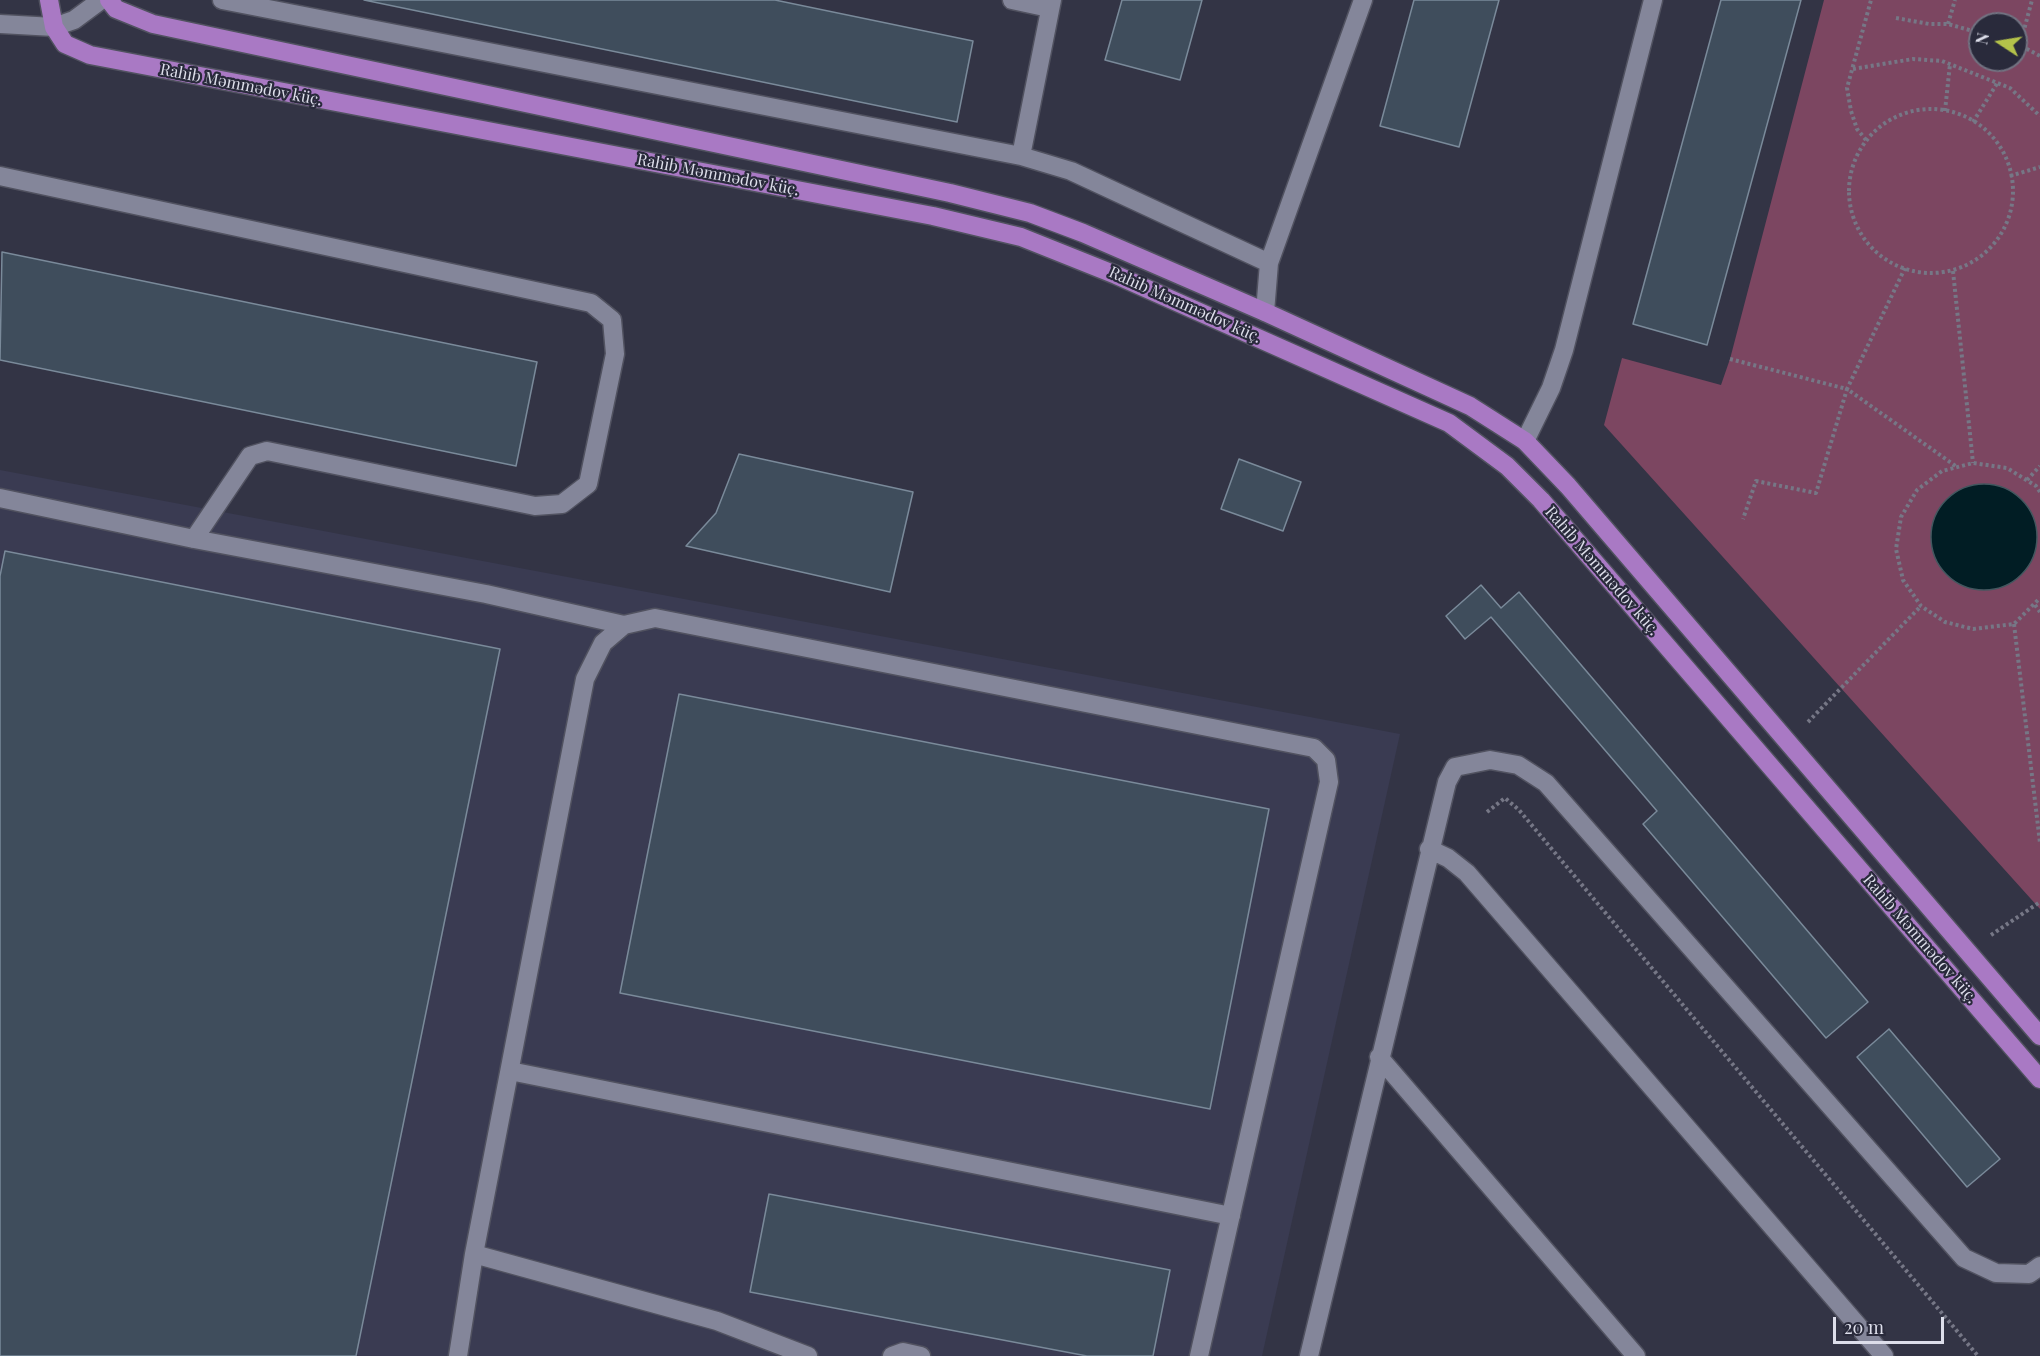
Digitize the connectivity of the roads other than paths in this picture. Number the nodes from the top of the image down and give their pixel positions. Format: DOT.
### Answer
graph roads {
  1 [pos="49,0"];
  2 [pos="101,0"];
  3 [pos="109,0"];
  4 [pos="222,0"];
  5 [pos="1012,0"];
  6 [pos="1363,0"];
  7 [pos="1653,0"];
  8 [pos="1050,4"];
  9 [pos="0,24"];
  10 [pos="54,27"];
  11 [pos="1021,156"];
  12 [pos="0,176"];
  13 [pos="992,203"];
  14 [pos="987,229"];
  15 [pos="1269,263"];
  16 [pos="1265,312"];
  17 [pos="1525,441"];
  18 [pos="1507,466"];
  19 [pos="0,498"];
  20 [pos="194,539"];
  21 [pos="624,625"];
  22 [pos="1429,849"];
  23 [pos="2040,1036"];
  24 [pos="1379,1057"];
  25 [pos="510,1071"];
  26 [pos="2040,1079"];
  27 [pos="1231,1216"];
  28 [pos="474,1254"];
  29 [pos="2040,1266"];
  30 [pos="459,1356"];
  31 [pos="808,1356"];
  32 [pos="892,1356"];
  33 [pos="921,1356"];
  34 [pos="1199,1356"];
  35 [pos="1309,1356"];
  36 [pos="1636,1356"];
  37 [pos="1884,1356"];
  1 -- 10 [label="main road"];
  2 -- 10 [label="street"];
  3 -- 13 [label="main road"];
  4 -- 11 [label="street"];
  5 -- 8 [label="street"];
  6 -- 15 [label="street"];
  7 -- 17 [label="street"];
  8 -- 11 [label="street"];
  9 -- 10 [label="street"];
  10 -- 14 [label="main road, Rahib Məmmədov küç."];
  11 -- 15 [label="street"];
  12 -- 20 [label="street"];
  13 -- 14 [label="main road"];
  13 -- 16 [label="main road"];
  14 -- 18 [label="main road, Rahib Məmmədov küç."];
  15 -- 16 [label="street"];
  16 -- 17 [label="main road"];
  17 -- 18 [label="main road"];
  17 -- 23 [label="main road"];
  18 -- 26 [label="main road, Rahib Məmmədov küç."];
  19 -- 20 [label="street"];
  20 -- 21 [label="street"];
  21 -- 25 [label="street"];
  21 -- 27 [label="street"];
  22 -- 24 [label="street"];
  22 -- 29 [label="street"];
  22 -- 37 [label="street"];
  24 -- 35 [label="street"];
  24 -- 36 [label="street"];
  25 -- 27 [label="street"];
  25 -- 28 [label="street"];
  27 -- 34 [label="street"];
  28 -- 30 [label="street"];
  28 -- 31 [label="street"];
  32 -- 33 [label="street"];
}
